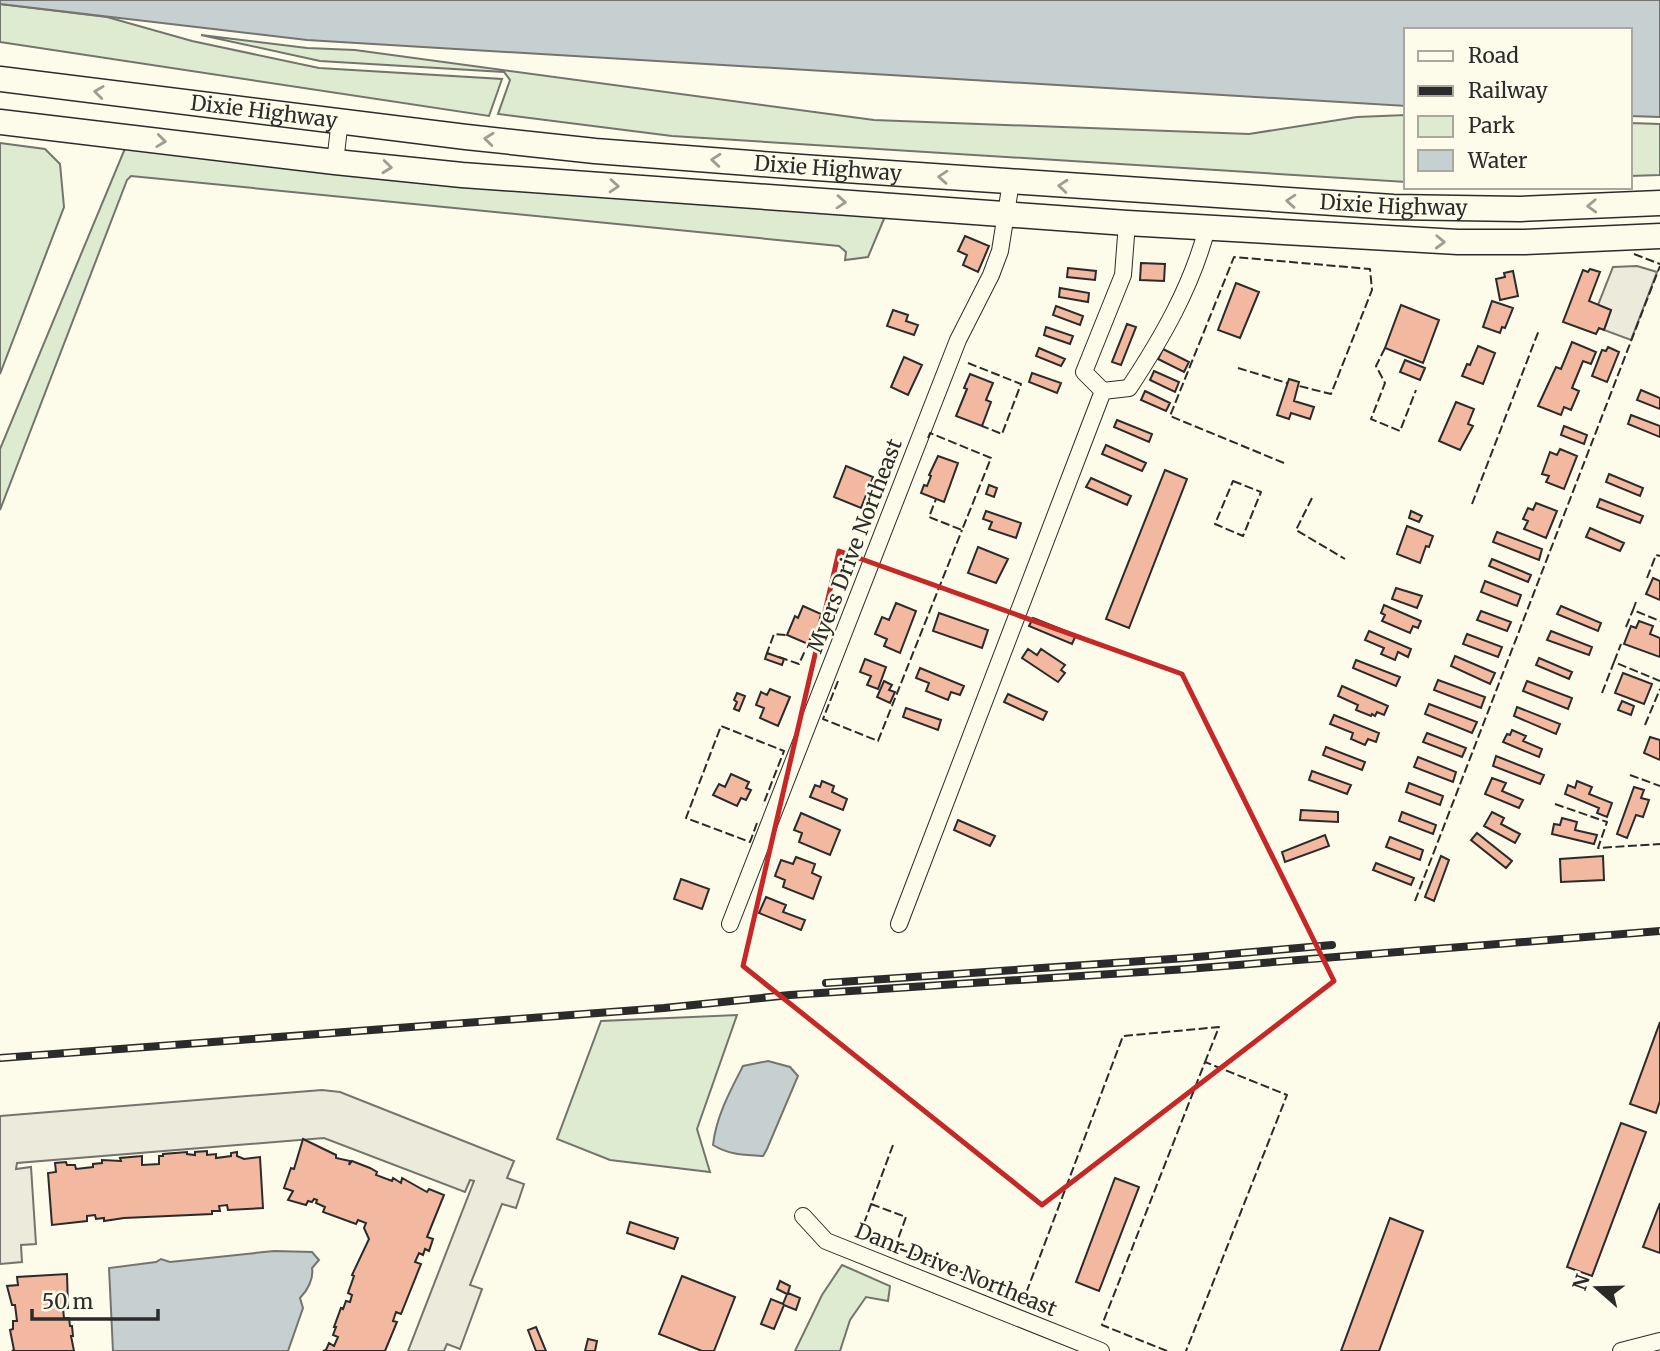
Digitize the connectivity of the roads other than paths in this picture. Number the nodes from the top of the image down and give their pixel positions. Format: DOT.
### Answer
graph roads {
  1 [pos="0,79"];
  2 [pos="340,120"];
  3 [pos="0,122"];
  4 [pos="335,162"];
  5 [pos="1011,181"];
  6 [pos="1660,203"];
  7 [pos="1393,207"];
  8 [pos="1007,214"];
  9 [pos="1127,223"];
  10 [pos="1207,228"];
  11 [pos="1660,236"];
  12 [pos="1394,240"];
  13 [pos="1103,391"];
  14 [pos="899,923"];
  15 [pos="730,924"];
  16 [pos="803,1216"];
  17 [pos="1660,1341"];
  18 [pos="1101,1351"];
  19 [pos="1621,1351"];
  2 -- 1 [label="main road, Dixie Highway, one-way"];
  2 -- 4 [label="street"];
  5 -- 2 [label="main road, Dixie Highway, one-way"];
  3 -- 4 [label="main road, Dixie Highway, one-way"];
  4 -- 8 [label="main road, Dixie Highway, one-way"];
  7 -- 5 [label="main road, Dixie Highway, one-way"];
  5 -- 8 [label="street, Myers Drive Northeast"];
  6 -- 7 [label="main road, Dixie Highway, one-way"];
  7 -- 12 [label="street"];
  8 -- 9 [label="main road, Dixie Highway"];
  8 -- 15 [label="street, Myers Drive Northeast"];
  9 -- 10 [label="main road, Dixie Highway"];
  9 -- 13 [label="street"];
  10 -- 12 [label="main road, Dixie Highway"];
  10 -- 13 [label="street"];
  12 -- 11 [label="main road, Dixie Highway, one-way"];
  13 -- 14 [label="street"];
  16 -- 18 [label="street, Danr Drive Northeast"];
  17 -- 19 [label="street"];
}
